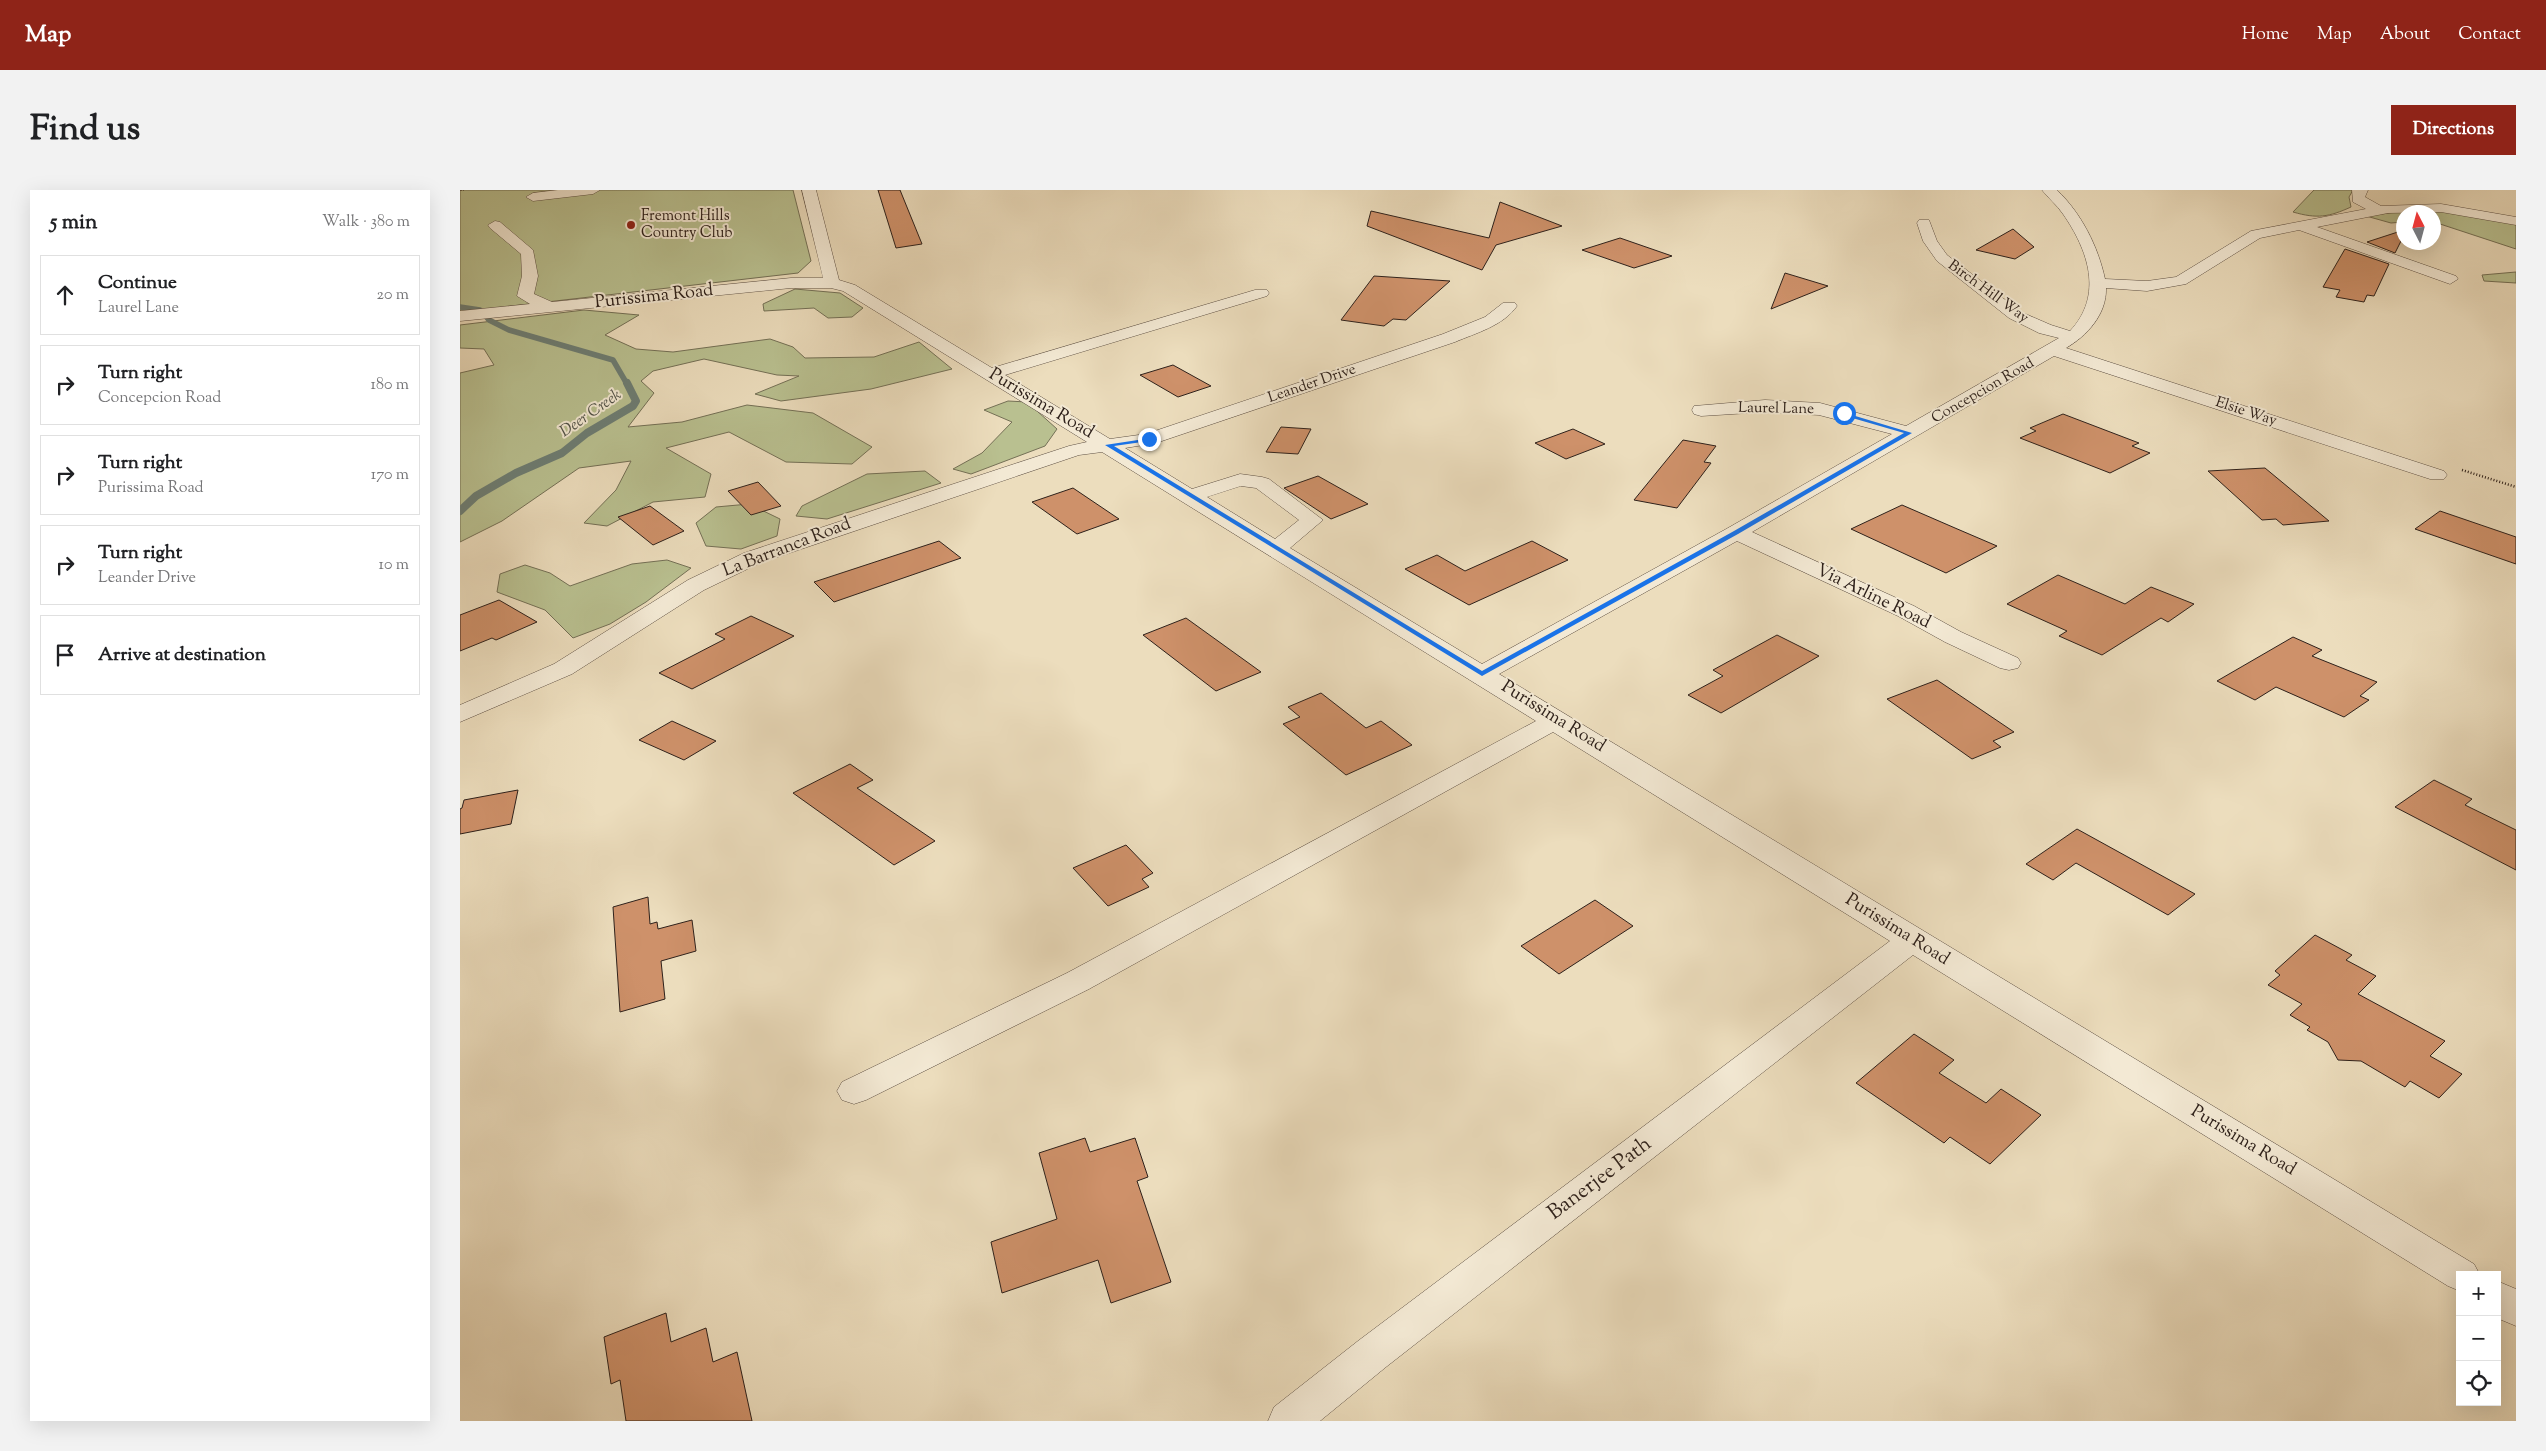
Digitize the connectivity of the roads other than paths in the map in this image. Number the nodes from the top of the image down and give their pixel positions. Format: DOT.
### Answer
graph roads {
  1 [pos="593,190"];
  2 [pos="809,190"];
  3 [pos="2049,190"];
  4 [pos="2362,190"];
  5 [pos="533,196"];
  6 [pos="2380,211"];
  7 [pos="2516,220"];
  8 [pos="1924,223"];
  9 [pos="495,225"];
  10 [pos="2301,226"];
  11 [pos="2450,279"];
  12 [pos="832,283"];
  13 [pos="2099,283"];
  14 [pos="1261,293"];
  15 [pos="1509,306"];
  16 [pos="550,307"];
  17 [pos="460,316"];
  18 [pos="2073,337"];
  19 [pos="2054,350"];
  20 [pos="992,374"];
  21 [pos="1701,410"];
  22 [pos="1909,433"];
  23 [pos="1108,445"];
  24 [pos="2437,475"];
  25 [pos="1190,496"];
  26 [pos="1736,533"];
  27 [pos="1276,548"];
  28 [pos="2009,663"];
  29 [pos="1482,674"];
  30 [pos="460,714"];
  31 [pos="1556,720"];
  32 [pos="1913,939"];
  33 [pos="854,1091"];
  34 [pos="2456,1272"];
  35 [pos="2501,1300"];
  36 [pos="2516,1309"];
  37 [pos="1289,1421"];
  1 -- 5 [label="street"];
  2 -- 12 [label="street"];
  3 -- 13 [label="street, Concepcion Road"];
  4 -- 6 [label="street"];
  6 -- 7 [label="street"];
  6 -- 10 [label="street"];
  8 -- 18 [label="street, Birch Hill Way"];
  9 -- 16 [label="street"];
  10 -- 11 [label="street"];
  10 -- 13 [label="street"];
  12 -- 16 [label="street, Purissima Road"];
  12 -- 20 [label="street, Purissima Road"];
  13 -- 18 [label="street, Concepcion Road"];
  14 -- 20 [label="street"];
  15 -- 23 [label="street, Leander Drive"];
  16 -- 17 [label="street, Purissima Road"];
  18 -- 19 [label="street, Concepcion Road"];
  19 -- 22 [label="street, Concepcion Road"];
  19 -- 24 [label="street, Elsie Way"];
  20 -- 23 [label="street, Purissima Road"];
  21 -- 22 [label="street, Laurel Lane"];
  22 -- 26 [label="street, Concepcion Road"];
  23 -- 25 [label="street, Purissima Road"];
  23 -- 30 [label="street, La Barranca Road"];
  25 -- 27 [label="street, Purissima Road"];
  25 -- 27 [label="street"];
  26 -- 28 [label="street, Via Arline Road"];
  26 -- 29 [label="street, Concepcion Road"];
  27 -- 29 [label="street, Purissima Road"];
  29 -- 31 [label="street, Purissima Road"];
  31 -- 32 [label="street, Purissima Road"];
  31 -- 33 [label="street"];
  32 -- 34 [label="street, Purissima Road"];
  32 -- 37 [label="street, Banerjee Path"];
  35 -- 36 [label="street"];
}
